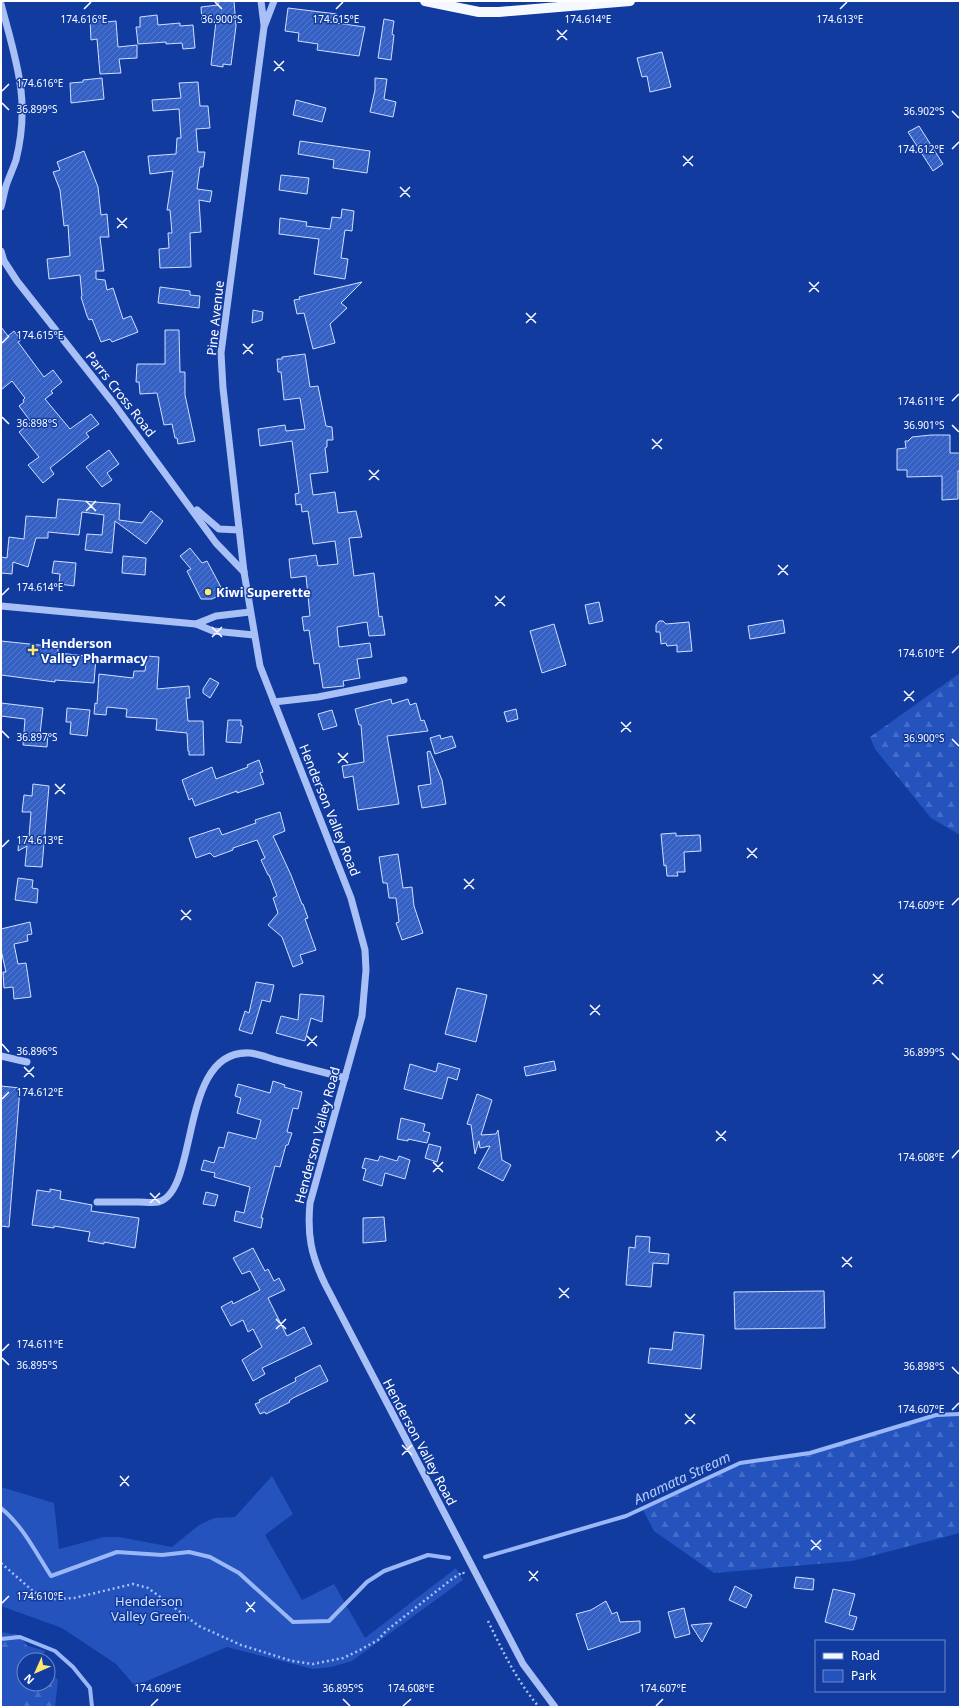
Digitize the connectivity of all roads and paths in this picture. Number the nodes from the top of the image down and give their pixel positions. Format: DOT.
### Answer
graph roads {
  1 [pos="261,1"];
  2 [pos="274,1"];
  3 [pos="426,1"];
  4 [pos="630,1"];
  5 [pos="1,4"];
  6 [pos="264,27"];
  7 [pos="1,207"];
  8 [pos="1,251"];
  9 [pos="181,494"];
  10 [pos="239,530"];
  11 [pos="244,572"];
  12 [pos="1,606"];
  13 [pos="250,612"];
  14 [pos="196,624"];
  15 [pos="254,636"];
  16 [pos="404,680"];
  17 [pos="274,702"];
  18 [pos="1,1056"];
  19 [pos="28,1062"];
  20 [pos="345,1078"];
  21 [pos="96,1202"];
  22 [pos="1,1562"];
  23 [pos="463,1572"];
  24 [pos="555,1707"];
  1 -- 6 [label="street, Pine Avenue"];
  2 -- 6 [label="street, Pine Avenue"];
  3 -- 4 [label="main road"];
  5 -- 7 [label="street"];
  6 -- 10 [label="street, Pine Avenue"];
  8 -- 9 [label="street, Parrs Cross Road"];
  9 -- 10 [label="street, Parrs Cross Road"];
  9 -- 11 [label="street, Parrs Cross Road"];
  10 -- 11 [label="street, Pine Avenue"];
  11 -- 13 [label="street, Pine Avenue"];
  12 -- 14 [label="street"];
  13 -- 14 [label="street"];
  13 -- 15 [label="street, Pine Avenue"];
  14 -- 15 [label="street"];
  15 -- 17 [label="street, Henderson Valley Road"];
  16 -- 17 [label="street"];
  17 -- 20 [label="street, Henderson Valley Road"];
  18 -- 19 [label="street"];
  20 -- 21 [label="street"];
  20 -- 24 [label="street, Henderson Valley Road"];
  22 -- 23 [label="path"];
}
